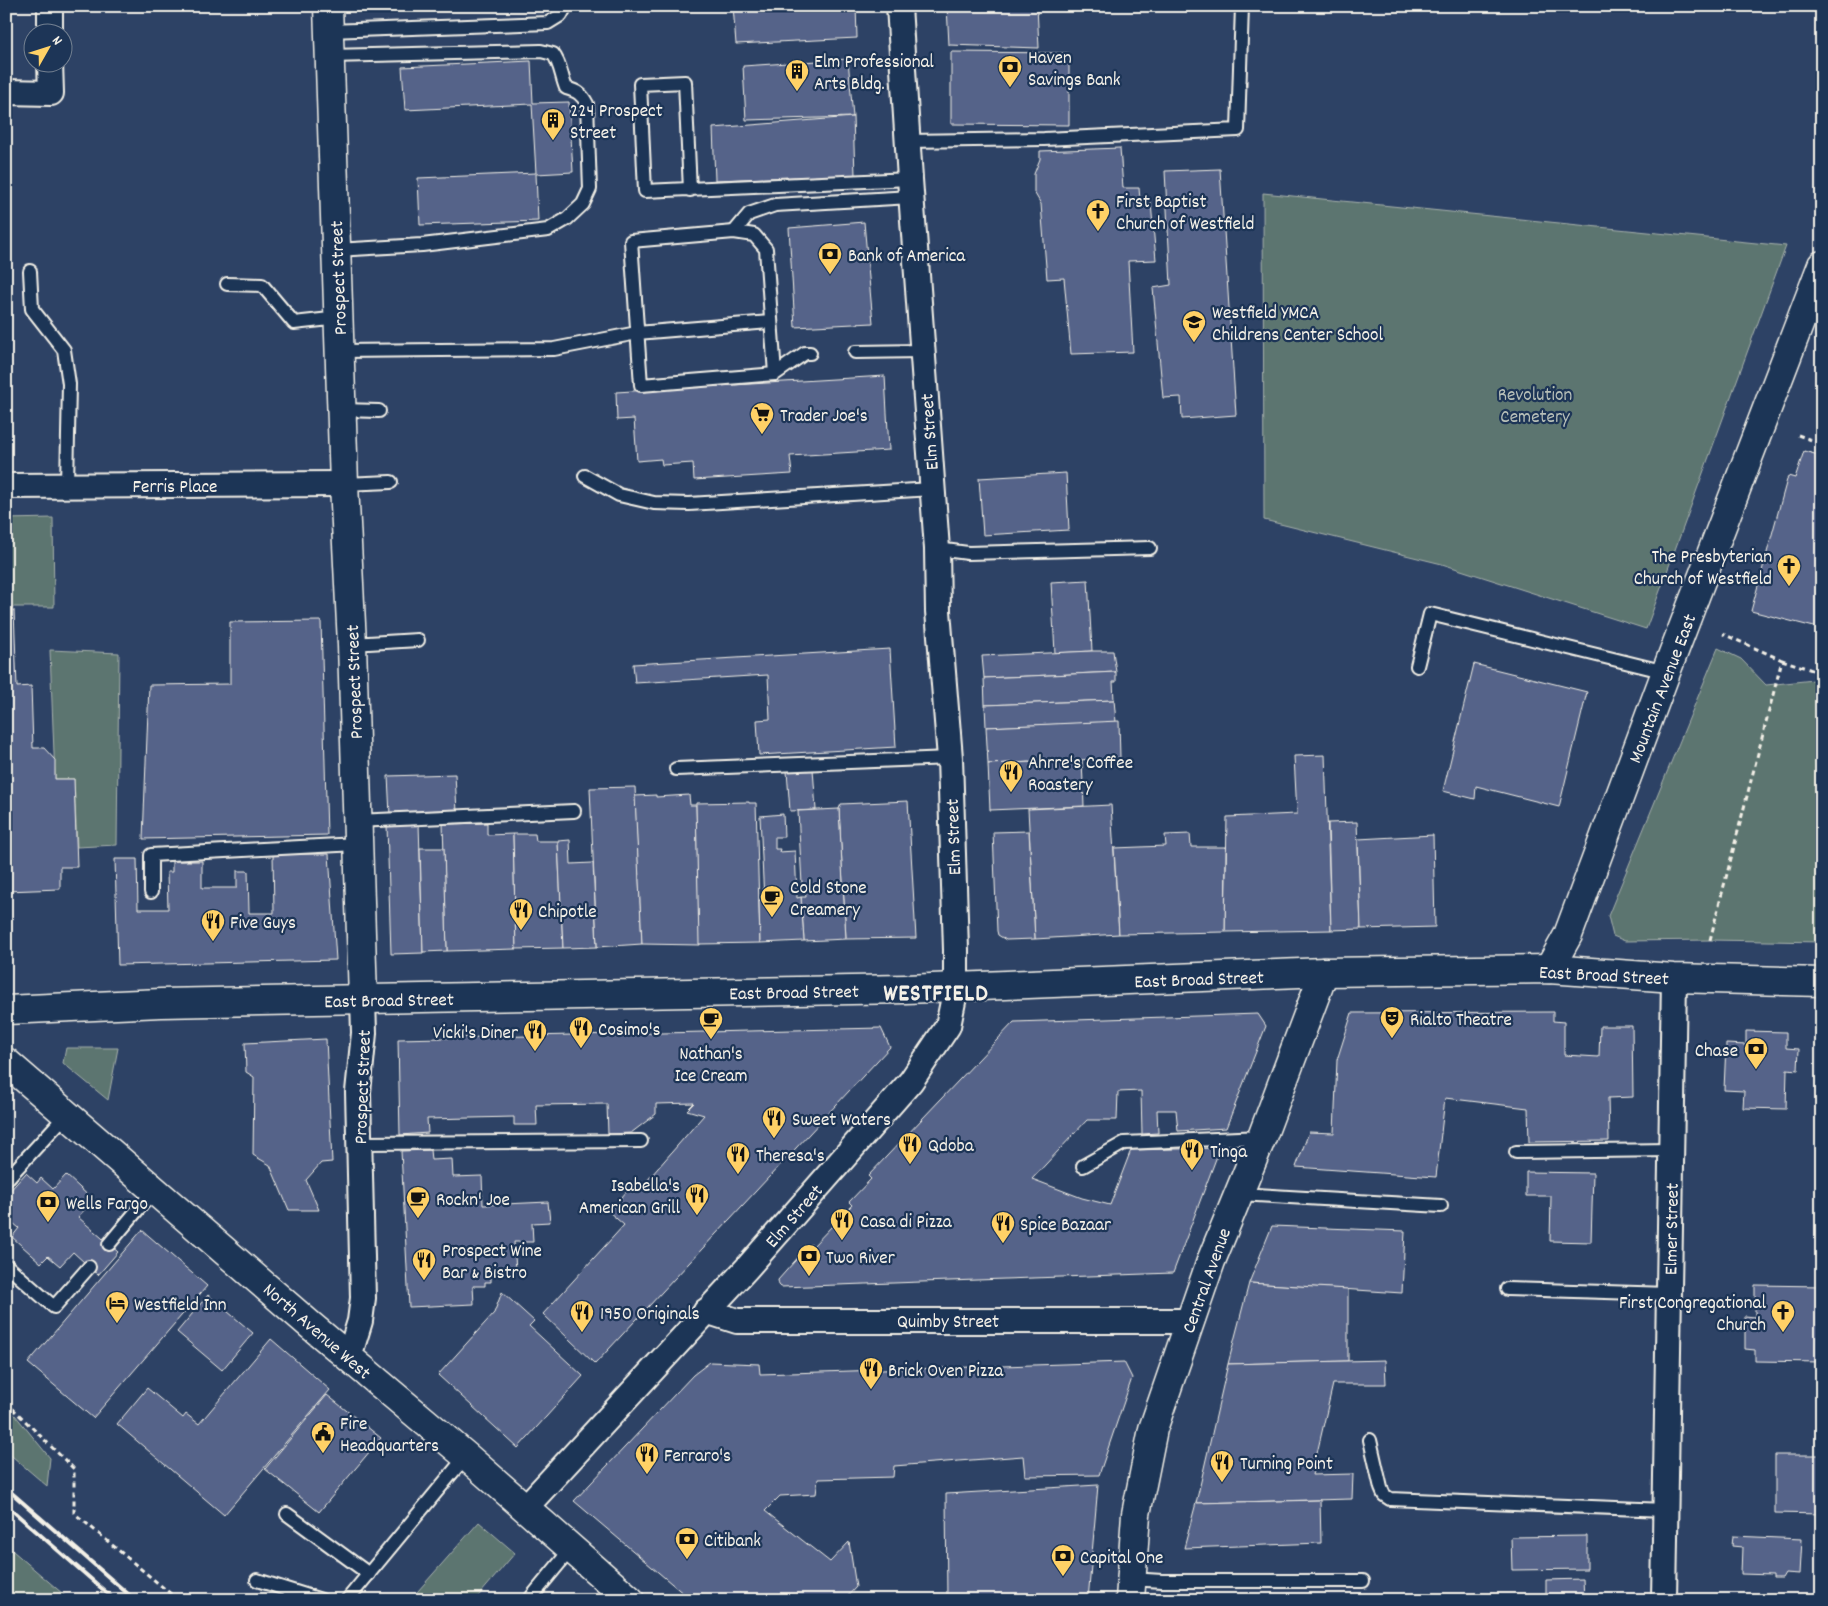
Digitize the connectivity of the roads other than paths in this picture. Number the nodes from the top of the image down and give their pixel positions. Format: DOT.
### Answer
graph roads {
  1 [pos="50,6"];
  2 [pos="566,6"];
  3 [pos="899,6"];
  4 [pos="1242,6"];
  5 [pos="50,22"];
  6 [pos="329,31"];
  7 [pos="50,72"];
  8 [pos="6,92"];
  9 [pos="907,141"];
  10 [pos="910,188"];
  11 [pos="690,190"];
  12 [pos="734,232"];
  13 [pos="336,250"];
  14 [pos="30,271"];
  15 [pos="1820,274"];
  16 [pos="228,284"];
  17 [pos="339,318"];
  18 [pos="770,322"];
  19 [pos="637,333"];
  20 [pos="340,351"];
  21 [pos="922,351"];
  22 [pos="855,352"];
  23 [pos="810,353"];
  24 [pos="775,374"];
  25 [pos="342,410"];
  26 [pos="379,411"];
  27 [pos="585,476"];
  28 [pos="390,482"];
  29 [pos="344,484"];
  30 [pos="67,485"];
  31 [pos="6,486"];
  32 [pos="932,489"];
  33 [pos="1150,548"];
  34 [pos="937,549"];
  35 [pos="418,640"];
  36 [pos="352,644"];
  37 [pos="1417,666"];
  38 [pos="1666,672"];
  39 [pos="950,758"];
  40 [pos="676,769"];
  41 [pos="574,811"];
  42 [pos="357,833"];
  43 [pos="151,892"];
  44 [pos="1549,969"];
  45 [pos="1324,972"];
  46 [pos="1674,978"];
  47 [pos="1822,982"];
  48 [pos="956,987"];
  49 [pos="363,999"];
  50 [pos="6,1010"];
  51 [pos="6,1062"];
  52 [pos="67,1114"];
  53 [pos="1262,1137"];
  54 [pos="641,1141"];
  55 [pos="359,1143"];
  56 [pos="1671,1150"];
  57 [pos="1516,1152"];
  58 [pos="1083,1166"];
  59 [pos="6,1180"];
  60 [pos="155,1190"];
  61 [pos="1239,1194"];
  62 [pos="1441,1206"];
  63 [pos="109,1244"];
  64 [pos="6,1265"];
  65 [pos="89,1267"];
  66 [pos="1507,1289"];
  67 [pos="1668,1294"];
  68 [pos="706,1311"];
  69 [pos="1190,1320"];
  70 [pos="349,1357"];
  71 [pos="1370,1440"];
  72 [pos="466,1456"];
  73 [pos="525,1508"];
  74 [pos="1665,1510"];
  75 [pos="287,1514"];
  76 [pos="570,1549"];
  77 [pos="369,1574"];
  78 [pos="257,1580"];
  79 [pos="1362,1581"];
  80 [pos="1130,1589"];
  81 [pos="321,1600"];
  82 [pos="347,1600"];
  83 [pos="529,1600"];
  84 [pos="630,1600"];
  85 [pos="1664,1600"];
  1 -- 5 [label="street"];
  2 -- 6 [label="lane"];
  3 -- 9 [label="street, Elm Street"];
  4 -- 9 [label="lane"];
  6 -- 13 [label="street, Prospect Street"];
  6 -- 13 [label="lane"];
  7 -- 8 [label="street"];
  9 -- 10 [label="street, Elm Street"];
  10 -- 11 [label="lane"];
  10 -- 12 [label="lane"];
  10 -- 21 [label="street, Elm Street"];
  11 -- 11 [label="lane"];
  12 -- 18 [label="lane"];
  12 -- 19 [label="lane"];
  13 -- 17 [label="street, Prospect Street"];
  14 -- 30 [label="lane"];
  15 -- 38 [label="street, Mountain Avenue East"];
  16 -- 17 [label="lane"];
  17 -- 20 [label="street, Prospect Street"];
  18 -- 19 [label="lane"];
  18 -- 24 [label="lane"];
  19 -- 20 [label="lane"];
  19 -- 24 [label="lane"];
  20 -- 25 [label="street, Prospect Street"];
  21 -- 22 [label="lane"];
  21 -- 32 [label="street, Elm Street"];
  23 -- 24 [label="lane"];
  25 -- 26 [label="lane"];
  25 -- 29 [label="street, Prospect Street"];
  27 -- 32 [label="lane"];
  28 -- 29 [label="lane"];
  29 -- 30 [label="street, Ferris Place"];
  29 -- 36 [label="street, Prospect Street"];
  30 -- 31 [label="street, Ferris Place"];
  32 -- 34 [label="street, Elm Street"];
  33 -- 34 [label="lane"];
  34 -- 39 [label="street, Elm Street"];
  35 -- 36 [label="lane"];
  36 -- 42 [label="street, Prospect Street"];
  37 -- 38 [label="lane"];
  38 -- 44 [label="street, Mountain Avenue East"];
  39 -- 40 [label="lane"];
  39 -- 48 [label="street, Elm Street"];
  41 -- 42 [label="lane"];
  42 -- 43 [label="lane"];
  42 -- 49 [label="street, Prospect Street"];
  44 -- 45 [label="street, East Broad Street"];
  44 -- 46 [label="street, East Broad Street"];
  45 -- 48 [label="street, East Broad Street"];
  45 -- 53 [label="street, Central Avenue"];
  46 -- 47 [label="street, East Broad Street"];
  46 -- 56 [label="street, Elmer Street"];
  48 -- 49 [label="street, East Broad Street"];
  48 -- 68 [label="street, Elm Street"];
  49 -- 50 [label="street, East Broad Street"];
  49 -- 55 [label="street, Prospect Street"];
  51 -- 52 [label="street, North Avenue West"];
  52 -- 59 [label="lane"];
  52 -- 60 [label="street, North Avenue West"];
  53 -- 58 [label="lane"];
  53 -- 61 [label="street, Central Avenue"];
  54 -- 55 [label="lane"];
  55 -- 70 [label="street, Prospect Street"];
  56 -- 57 [label="lane"];
  56 -- 67 [label="street, Elmer Street"];
  60 -- 63 [label="lane"];
  60 -- 70 [label="street, North Avenue West"];
  61 -- 62 [label="lane"];
  61 -- 69 [label="street, Central Avenue"];
  64 -- 65 [label="lane"];
  66 -- 67 [label="lane"];
  67 -- 74 [label="street, Elmer Street"];
  68 -- 69 [label="street, Quimby Street"];
  68 -- 73 [label="street, Elm Street"];
  69 -- 80 [label="street, Central Avenue"];
  70 -- 72 [label="street, North Avenue West"];
  71 -- 74 [label="lane"];
  72 -- 73 [label="street, North Avenue West"];
  72 -- 77 [label="lane"];
  73 -- 76 [label="street, North Avenue West"];
  74 -- 85 [label="street, Elmer Street"];
  75 -- 77 [label="lane"];
  76 -- 83 [label="lane"];
  76 -- 84 [label="street, North Avenue West"];
  77 -- 82 [label="lane"];
  78 -- 81 [label="lane"];
  79 -- 80 [label="lane"];
}
